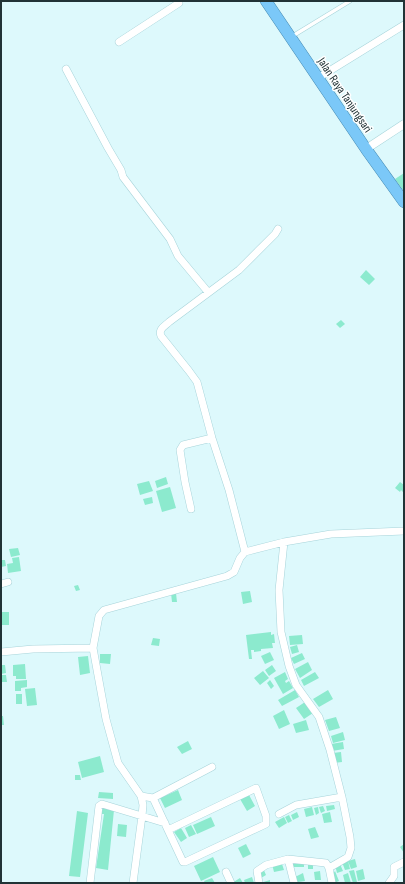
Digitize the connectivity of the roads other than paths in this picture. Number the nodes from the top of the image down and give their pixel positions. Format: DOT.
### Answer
graph roads {
  1 [pos="178,1"];
  2 [pos="266,1"];
  3 [pos="350,1"];
  4 [pos="404,25"];
  5 [pos="290,38"];
  6 [pos="119,42"];
  7 [pos="66,69"];
  8 [pos="318,78"];
  9 [pos="404,124"];
  10 [pos="366,149"];
  11 [pos="404,202"];
  12 [pos="278,229"];
  13 [pos="208,292"];
  14 [pos="212,438"];
  15 [pos="191,508"];
  16 [pos="404,531"];
  17 [pos="284,542"];
  18 [pos="245,552"];
  19 [pos="93,648"];
  20 [pos="1,652"];
  21 [pos="212,767"];
  22 [pos="141,796"];
  23 [pos="342,797"];
  24 [pos="153,798"];
  25 [pos="279,814"];
  26 [pos="142,816"];
  27 [pos="166,826"];
  28 [pos="288,859"];
  29 [pos="404,862"];
  30 [pos="329,868"];
  31 [pos="226,872"];
  32 [pos="90,883"];
  33 [pos="133,883"];
  34 [pos="231,883"];
  35 [pos="260,883"];
  36 [pos="294,883"];
  37 [pos="332,883"];
  38 [pos="389,883"];
  1 -- 6 [label="street"];
  2 -- 5 [label="highway, Jalan Raya Tanjungsari"];
  3 -- 5 [label="lane"];
  4 -- 8 [label="street"];
  5 -- 8 [label="highway, Jalan Raya Tanjungsari"];
  7 -- 13 [label="street"];
  8 -- 10 [label="highway, Jalan Raya Tanjungsari"];
  9 -- 10 [label="street"];
  10 -- 11 [label="highway, Jalan Raya Tanjungsari"];
  12 -- 13 [label="street"];
  13 -- 14 [label="street"];
  14 -- 15 [label="street"];
  14 -- 18 [label="street"];
  16 -- 17 [label="street"];
  17 -- 18 [label="street"];
  17 -- 23 [label="street"];
  18 -- 19 [label="street"];
  19 -- 20 [label="street"];
  19 -- 22 [label="street"];
  21 -- 24 [label="street"];
  22 -- 24 [label="street"];
  22 -- 26 [label="street"];
  23 -- 25 [label="street"];
  23 -- 30 [label="street"];
  24 -- 27 [label="street"];
  26 -- 27 [label="street"];
  26 -- 32 [label="street"];
  26 -- 33 [label="street"];
  27 -- 27 [label="street"];
  28 -- 30 [label="street"];
  28 -- 35 [label="street"];
  28 -- 36 [label="street"];
  29 -- 38 [label="street"];
  30 -- 37 [label="street"];
  31 -- 34 [label="street"];
}
